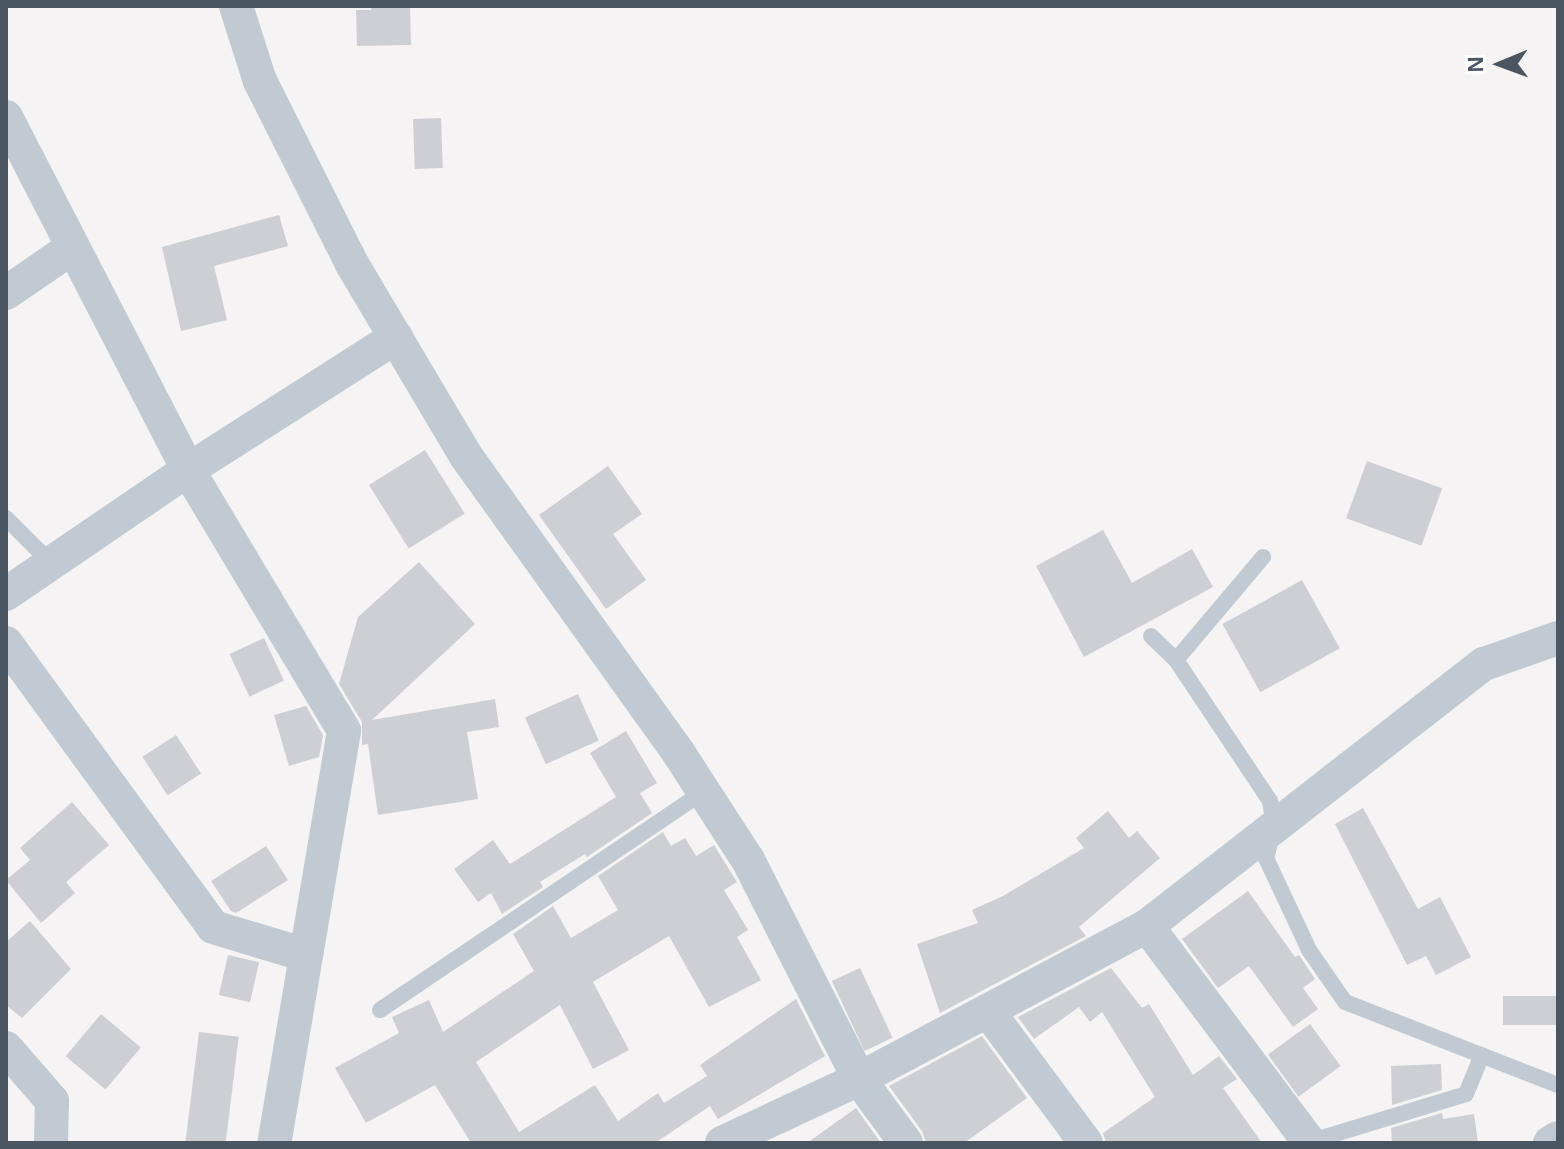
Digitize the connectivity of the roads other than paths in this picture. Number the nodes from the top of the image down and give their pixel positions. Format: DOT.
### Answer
graph roads {
  1 [pos="236,6"];
  2 [pos="6,117"];
  3 [pos="73,247"];
  4 [pos="6,293"];
  5 [pos="396,337"];
  6 [pos="188,470"];
  7 [pos="6,518"];
  8 [pos="1263,557"];
  9 [pos="51,563"];
  10 [pos="6,594"];
  11 [pos="1151,636"];
  12 [pos="1558,638"];
  13 [pos="6,643"];
  14 [pos="1176,660"];
  15 [pos="703,792"];
  16 [pos="1274,827"];
  17 [pos="1147,926"];
  18 [pos="306,955"];
  19 [pos="380,1010"];
  20 [pos="988,1011"];
  21 [pos="6,1048"];
  22 [pos="1482,1055"];
  23 [pos="859,1079"];
  24 [pos="1558,1085"];
  25 [pos="1558,1138"];
  26 [pos="51,1143"];
  27 [pos="274,1143"];
  28 [pos="722,1143"];
  29 [pos="906,1143"];
  30 [pos="1086,1143"];
  31 [pos="1309,1143"];
  32 [pos="1550,1143"];
  1 -- 5 [label="street"];
  2 -- 3 [label="street"];
  3 -- 4 [label="street"];
  3 -- 6 [label="street"];
  5 -- 6 [label="street"];
  5 -- 15 [label="street"];
  6 -- 9 [label="street"];
  6 -- 18 [label="street"];
  7 -- 9 [label="lane"];
  8 -- 14 [label="lane"];
  9 -- 10 [label="street"];
  11 -- 14 [label="lane"];
  12 -- 16 [label="street"];
  13 -- 18 [label="street"];
  14 -- 16 [label="lane"];
  15 -- 19 [label="lane"];
  15 -- 23 [label="street"];
  16 -- 17 [label="street"];
  16 -- 22 [label="lane"];
  17 -- 20 [label="street"];
  17 -- 31 [label="street"];
  18 -- 27 [label="street"];
  20 -- 23 [label="street"];
  20 -- 30 [label="street"];
  21 -- 26 [label="street"];
  22 -- 24 [label="lane"];
  22 -- 31 [label="lane"];
  23 -- 28 [label="street"];
  23 -- 29 [label="street"];
  25 -- 32 [label="street"];
}
